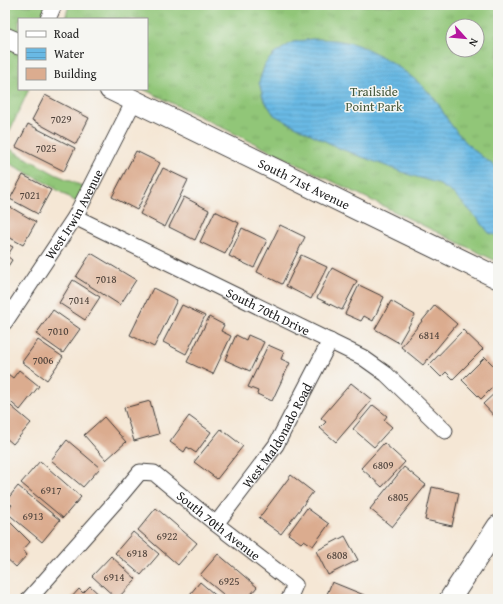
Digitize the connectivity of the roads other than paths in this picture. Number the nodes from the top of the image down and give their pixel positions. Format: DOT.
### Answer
graph roads {
  1 [pos="54,5"];
  2 [pos="48,18"];
  3 [pos="5,38"];
  4 [pos="18,44"];
  5 [pos="112,90"];
  6 [pos="134,101"];
  7 [pos="75,217"];
  8 [pos="498,278"];
  9 [pos="5,322"];
  10 [pos="330,341"];
  11 [pos="445,431"];
  12 [pos="216,524"];
  13 [pos="498,526"];
  14 [pos="29,599"];
  15 [pos="288,599"];
  16 [pos="450,599"];
  1 -- 2 [label="street"];
  3 -- 4 [label="street"];
  5 -- 6 [label="street, South 71st Avenue"];
  6 -- 7 [label="street, West Irwin Avenue"];
  6 -- 8 [label="street, South 71st Avenue"];
  7 -- 9 [label="street, West Irwin Avenue"];
  7 -- 10 [label="street, South 70th Drive"];
  10 -- 11 [label="street, South 70th Drive"];
  10 -- 12 [label="street, West Maldonado Road"];
  12 -- 14 [label="street, South 70th Avenue"];
  12 -- 15 [label="street, South 70th Avenue"];
  13 -- 16 [label="street"];
}
